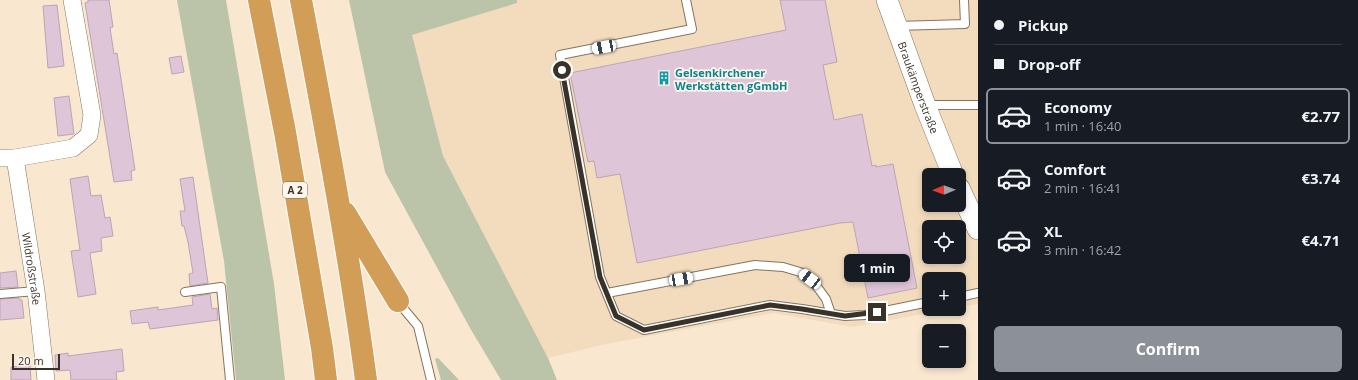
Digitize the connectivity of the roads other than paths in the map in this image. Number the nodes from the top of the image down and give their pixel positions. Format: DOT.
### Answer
graph roads {
  1 [pos="72,0"];
  2 [pos="259,0"];
  3 [pos="302,0"];
  4 [pos="686,0"];
  5 [pos="886,0"];
  6 [pos="964,0"];
  7 [pos="895,26"];
  8 [pos="925,105"];
  9 [pos="978,105"];
  10 [pos="8,158"];
  11 [pos="950,168"];
  12 [pos="338,201"];
  13 [pos="966,203"];
  14 [pos="978,229"];
  15 [pos="36,291"];
  16 [pos="185,292"];
  17 [pos="607,293"];
  18 [pos="978,293"];
  19 [pos="0,294"];
  20 [pos="966,296"];
  21 [pos="398,301"];
  22 [pos="922,303"];
  23 [pos="831,314"];
  24 [pos="46,380"];
  25 [pos="230,380"];
  26 [pos="326,380"];
  27 [pos="366,380"];
  28 [pos="431,380"];
  1 -- 10 [label="street, Wildroßstraße"];
  2 -- 26 [label="highway, A 2"];
  3 -- 12 [label="highway"];
  4 -- 17 [label="lane"];
  5 -- 7 [label="street, Braukämperstraße"];
  6 -- 7 [label="lane"];
  7 -- 8 [label="street, Braukämperstraße"];
  8 -- 9 [label="lane"];
  8 -- 11 [label="street, Braukämperstraße"];
  10 -- 15 [label="street, Wildroßstraße"];
  12 -- 21 [label="highway"];
  12 -- 27 [label="highway"];
  13 -- 14 [label="street"];
  15 -- 19 [label="lane"];
  15 -- 24 [label="street, Wildroßstraße"];
  16 -- 25 [label="lane"];
  17 -- 23 [label="lane"];
  17 -- 23 [label="lane"];
  18 -- 20 [label="lane"];
  21 -- 28 [label="lane"];
  22 -- 23 [label="lane"];
}
